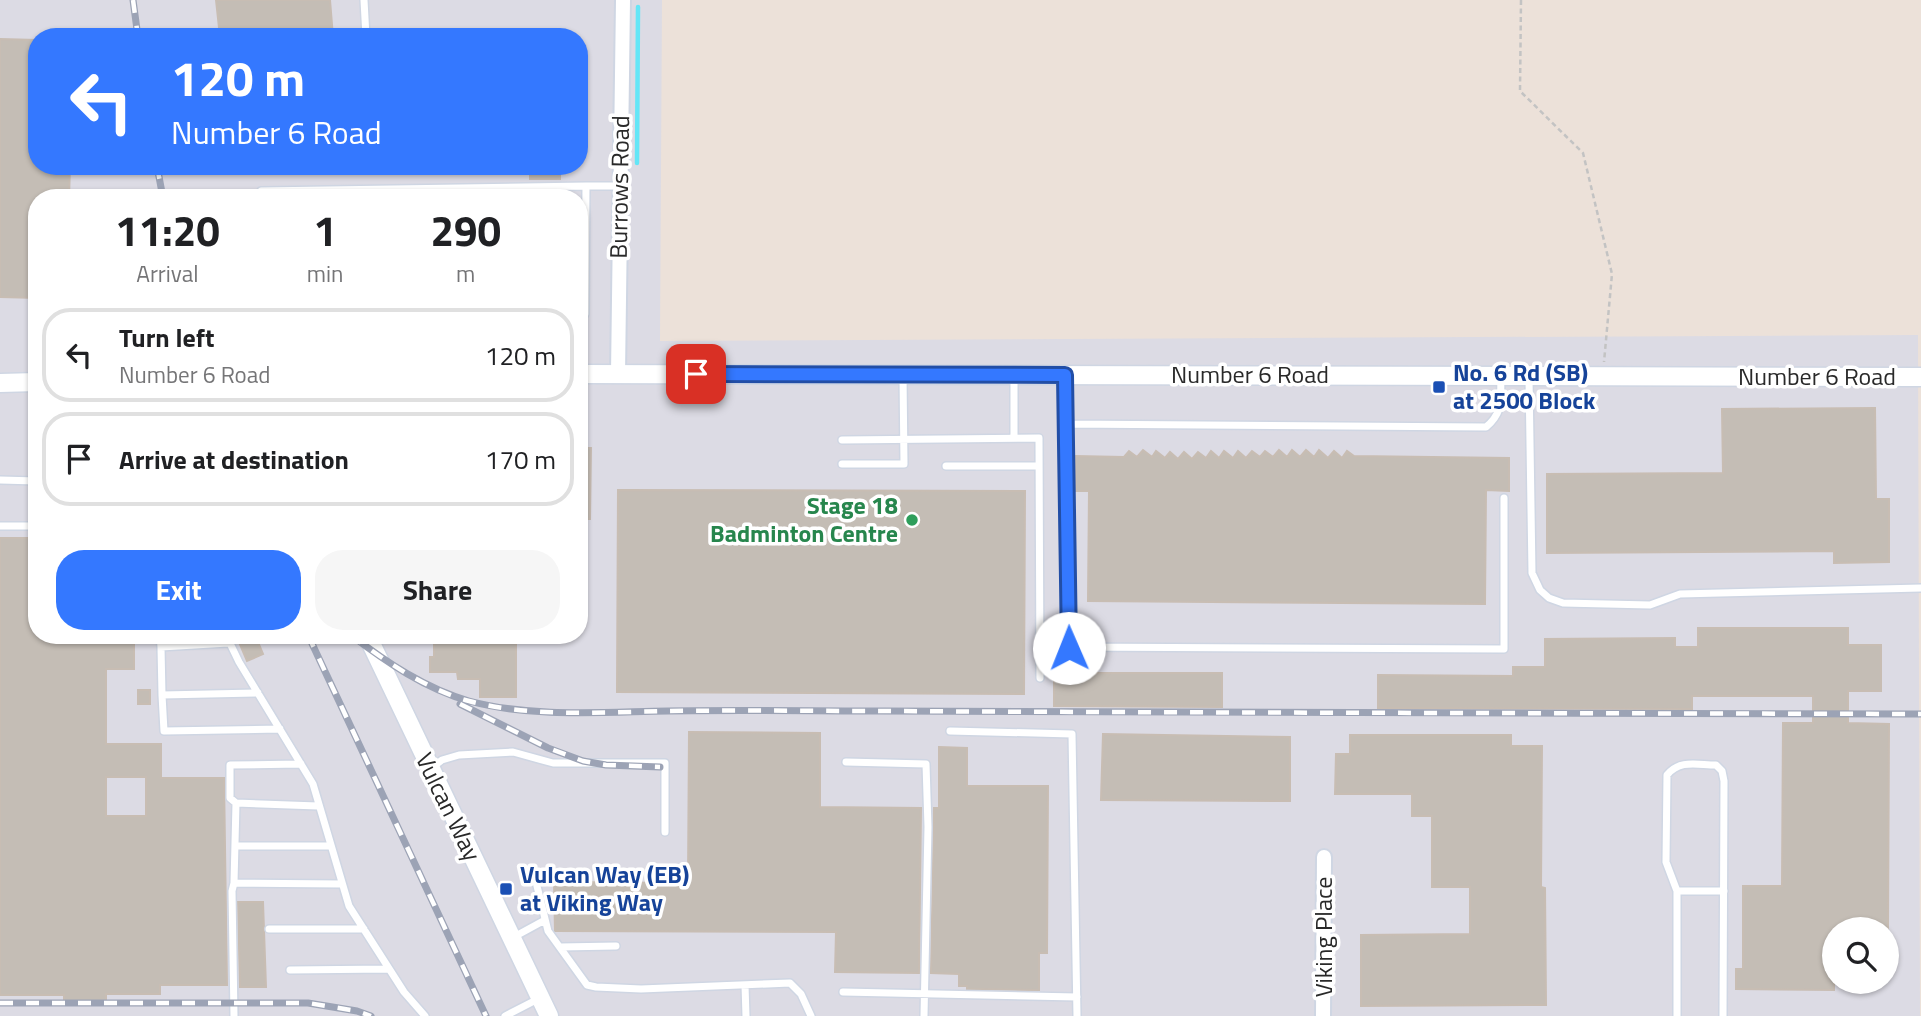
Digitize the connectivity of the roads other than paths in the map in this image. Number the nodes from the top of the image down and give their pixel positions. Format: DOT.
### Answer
graph roads {
  1 [pos="364,0"];
  2 [pos="623,0"];
  3 [pos="366,28"];
  4 [pos="586,186"];
  5 [pos="621,186"];
  6 [pos="399,189"];
  7 [pos="586,189"];
  8 [pos="588,374"];
  9 [pos="618,374"];
  10 [pos="903,374"];
  11 [pos="1014,375"];
  12 [pos="1065,375"];
  13 [pos="1501,376"];
  14 [pos="1529,376"];
  15 [pos="1921,377"];
  16 [pos="28,382"];
  17 [pos="0,383"];
  18 [pos="1065,424"];
  19 [pos="1014,438"];
  20 [pos="904,439"];
  21 [pos="842,440"];
  22 [pos="842,464"];
  23 [pos="946,466"];
  24 [pos="1039,466"];
  25 [pos="0,480"];
  26 [pos="28,481"];
  27 [pos="1504,498"];
  28 [pos="0,526"];
  29 [pos="28,526"];
  30 [pos="1921,588"];
  31 [pos="161,644"];
  32 [pos="186,644"];
  33 [pos="230,644"];
  34 [pos="371,644"];
  35 [pos="161,647"];
  36 [pos="1040,678"];
  37 [pos="258,693"];
  38 [pos="162,695"];
  39 [pos="280,729"];
  40 [pos="950,731"];
  41 [pos="846,762"];
  42 [pos="301,764"];
  43 [pos="430,769"];
  44 [pos="236,803"];
  45 [pos="318,806"];
  46 [pos="665,832"];
  47 [pos="236,846"];
  48 [pos="331,846"];
  49 [pos="1324,857"];
  50 [pos="536,882"];
  51 [pos="234,883"];
  52 [pos="342,884"];
  53 [pos="1677,891"];
  54 [pos="1724,891"];
  55 [pos="545,920"];
  56 [pos="269,929"];
  57 [pos="364,929"];
  58 [pos="512,938"];
  59 [pos="616,946"];
  60 [pos="560,947"];
  61 [pos="388,969"];
  62 [pos="290,970"];
  63 [pos="745,985"];
  64 [pos="843,992"];
  65 [pos="924,993"];
  66 [pos="1077,997"];
  67 [pos="541,998"];
  68 [pos="233,1016"];
  69 [pos="425,1016"];
  70 [pos="505,1016"];
  71 [pos="550,1016"];
  72 [pos="746,1016"];
  73 [pos="811,1016"];
  74 [pos="924,1016"];
  75 [pos="1077,1016"];
  76 [pos="1323,1016"];
  77 [pos="1677,1016"];
  78 [pos="1723,1016"];
  1 -- 3 [label="lane"];
  2 -- 5 [label="street, Burrows Road"];
  4 -- 5 [label="lane"];
  4 -- 6 [label="lane"];
  4 -- 7 [label="lane"];
  5 -- 9 [label="street, Burrows Road"];
  8 -- 9 [label="street, Number 6 Road"];
  9 -- 10 [label="street, Number 6 Road"];
  10 -- 11 [label="street, Number 6 Road"];
  10 -- 20 [label="lane"];
  11 -- 12 [label="street, Number 6 Road"];
  11 -- 19 [label="lane"];
  12 -- 13 [label="street, Number 6 Road"];
  12 -- 18 [label="lane"];
  13 -- 14 [label="street, Number 6 Road"];
  13 -- 18 [label="lane"];
  14 -- 15 [label="street, Number 6 Road"];
  14 -- 30 [label="lane"];
  16 -- 17 [label="street"];
  18 -- 27 [label="lane"];
  19 -- 20 [label="lane"];
  19 -- 24 [label="lane"];
  20 -- 21 [label="lane"];
  20 -- 22 [label="lane"];
  23 -- 24 [label="lane"];
  24 -- 36 [label="lane"];
  25 -- 26 [label="lane"];
  28 -- 29 [label="lane"];
  31 -- 35 [label="lane"];
  32 -- 35 [label="lane"];
  33 -- 37 [label="lane"];
  34 -- 43 [label="street, Vulcan Way"];
  35 -- 38 [label="lane"];
  37 -- 38 [label="lane"];
  37 -- 39 [label="lane"];
  38 -- 39 [label="lane"];
  39 -- 42 [label="lane"];
  40 -- 66 [label="lane"];
  41 -- 65 [label="lane"];
  42 -- 44 [label="lane"];
  42 -- 45 [label="lane"];
  43 -- 46 [label="lane"];
  43 -- 58 [label="street, Vulcan Way"];
  44 -- 45 [label="lane"];
  44 -- 47 [label="lane"];
  45 -- 48 [label="lane"];
  47 -- 48 [label="lane"];
  47 -- 51 [label="lane"];
  48 -- 52 [label="lane"];
  49 -- 76 [label="street, Viking Place"];
  50 -- 55 [label="lane"];
  51 -- 52 [label="lane"];
  51 -- 68 [label="lane"];
  52 -- 57 [label="lane"];
  53 -- 54 [label="lane"];
  53 -- 54 [label="lane"];
  53 -- 77 [label="lane"];
  54 -- 78 [label="lane"];
  55 -- 58 [label="lane"];
  55 -- 60 [label="lane"];
  56 -- 57 [label="lane"];
  57 -- 61 [label="lane"];
  58 -- 67 [label="street, Vulcan Way"];
  59 -- 60 [label="lane"];
  60 -- 63 [label="lane"];
  61 -- 62 [label="lane"];
  61 -- 69 [label="lane"];
  63 -- 72 [label="lane"];
  63 -- 73 [label="lane"];
  64 -- 65 [label="lane"];
  65 -- 66 [label="lane"];
  65 -- 74 [label="lane"];
  66 -- 75 [label="lane"];
  67 -- 70 [label="lane"];
  67 -- 71 [label="street, Vulcan Way"];
}
